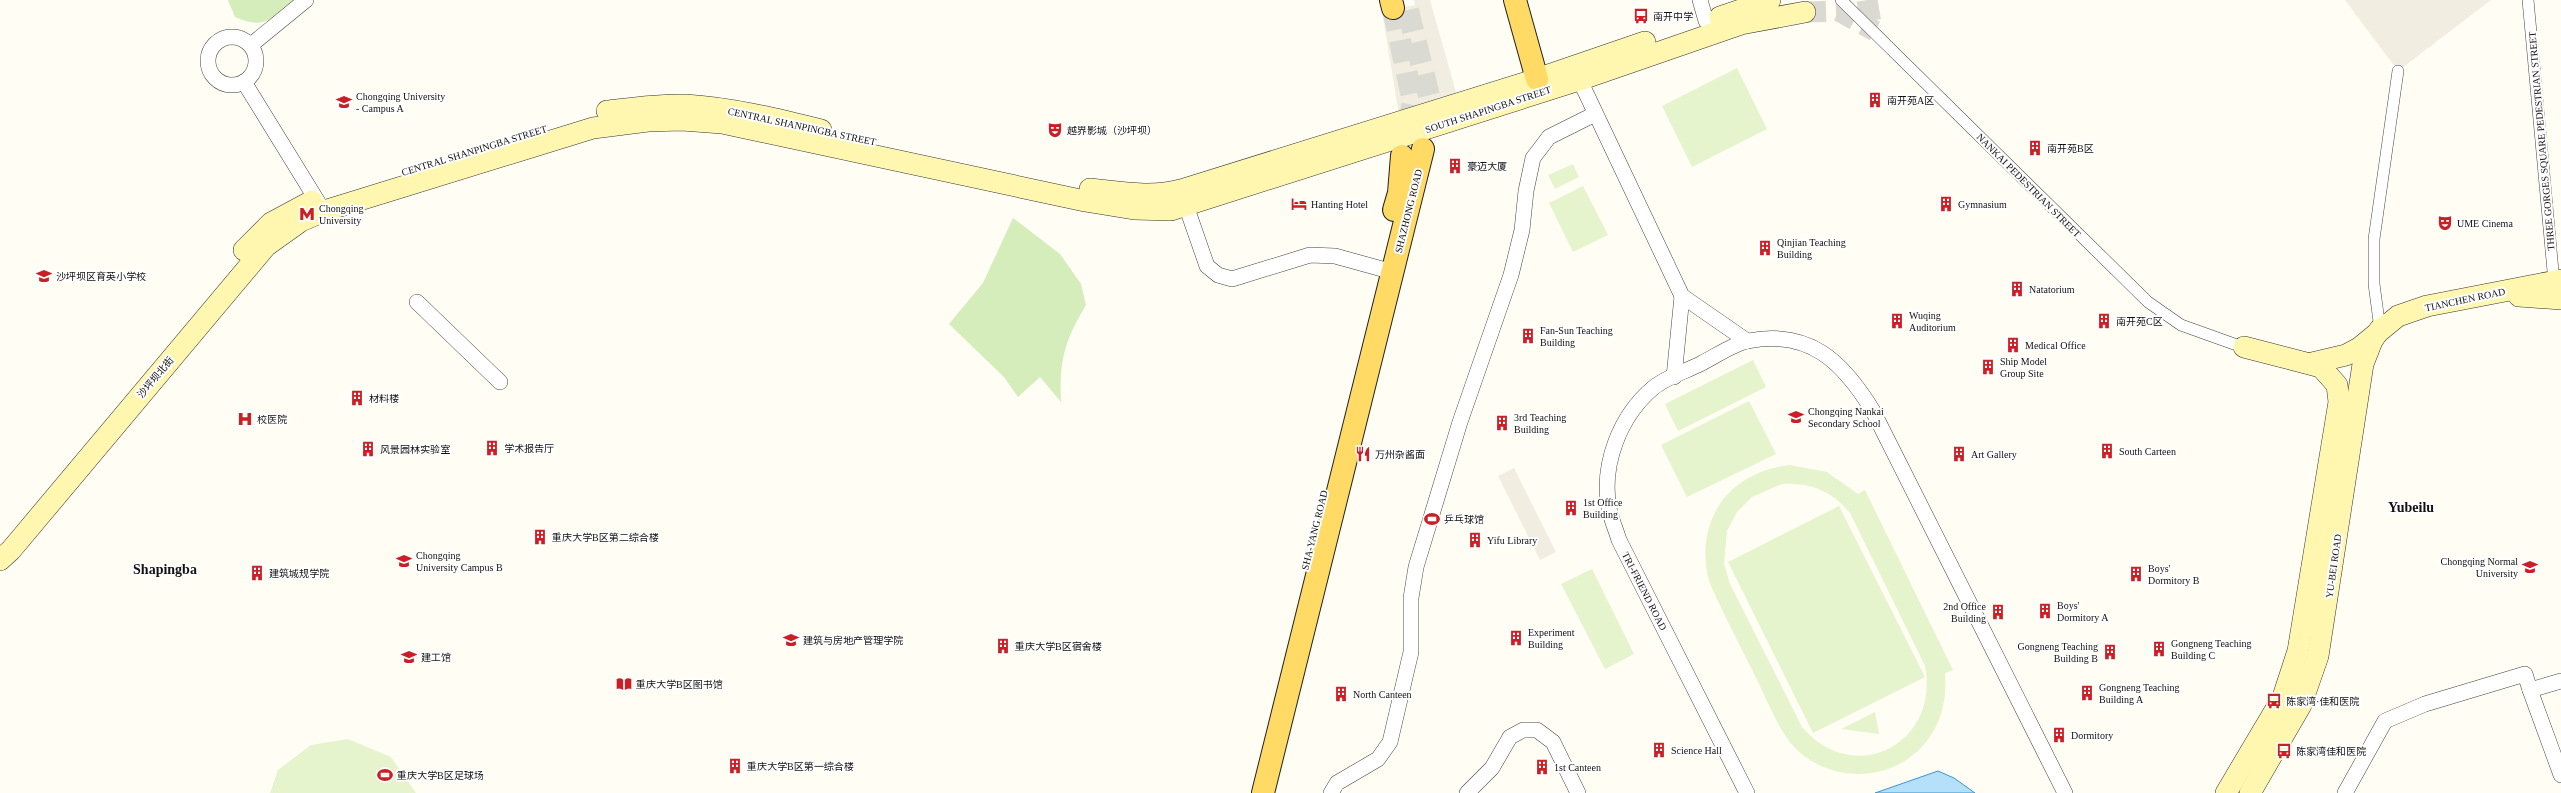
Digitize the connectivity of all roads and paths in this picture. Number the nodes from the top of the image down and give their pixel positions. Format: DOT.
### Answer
graph roads {
  1 [pos="306,0"];
  2 [pos="1515,0"];
  3 [pos="1700,0"];
  4 [pos="1770,0"];
  5 [pos="1841,0"];
  6 [pos="2528,0"];
  7 [pos="1805,12"];
  8 [pos="1706,21"];
  9 [pos="251,45"];
  10 [pos="2398,71"];
  11 [pos="1576,73"];
  12 [pos="1537,79"];
  13 [pos="244,82"];
  14 [pos="1595,114"];
  15 [pos="1422,149"];
  16 [pos="1402,156"];
  17 [pos="1184,198"];
  18 [pos="320,205"];
  19 [pos="1386,270"];
  20 [pos="2559,288"];
  21 [pos="1682,296"];
  22 [pos="416,302"];
  23 [pos="2380,329"];
  24 [pos="1747,341"];
  25 [pos="2239,346"];
  26 [pos="2312,362"];
  27 [pos="1674,377"];
  28 [pos="500,382"];
  29 [pos="0,545"];
  30 [pos="0,560"];
  31 [pos="2561,681"];
  32 [pos="2530,690"];
  33 [pos="2561,775"];
  34 [pos="2256,791"];
  35 [pos="1248,793"];
  36 [pos="1263,793"];
  37 [pos="1331,793"];
  38 [pos="1467,793"];
  39 [pos="1578,793"];
  40 [pos="1747,793"];
  41 [pos="2065,793"];
  42 [pos="2226,793"];
  43 [pos="2346,793"];
  1 -- 9 [label="street"];
  2 -- 12 [label="main road"];
  3 -- 8 [label="street"];
  4 -- 8 [label="main road, SOUTH SHAPINGBA STREET"];
  5 -- 25 [label="street, NANKAI PEDESTRIAN STREET"];
  6 -- 20 [label="street, THREE GORGES SQUARE PEDESTRIAN STREET"];
  7 -- 11 [label="main road, SOUTH SHAPINGBA STREET"];
  8 -- 11 [label="main road, SOUTH SHAPINGBA STREET"];
  9 -- 13 [label="street"];
  9 -- 13 [label="street"];
  10 -- 23 [label="street"];
  11 -- 12 [label="main road, SOUTH SHAPINGBA STREET"];
  11 -- 14 [label="street"];
  11 -- 17 [label="main road, SOUTH SHAPINGBA STREET"];
  12 -- 17 [label="main road, SOUTH SHAPINGBA STREET"];
  13 -- 18 [label="street"];
  14 -- 21 [label="street"];
  14 -- 37 [label="street"];
  15 -- 19 [label="main road, SHAZHONG ROAD"];
  16 -- 19 [label="main road, SHAZHONG ROAD"];
  17 -- 18 [label="main road, CENTRAL SHANPINGBA STREET"];
  17 -- 19 [label="street"];
  18 -- 29 [label="main road, 沙坪坝北街"];
  18 -- 30 [label="main road, 沙坪坝北街"];
  19 -- 35 [label="main road, SHA-YANG ROAD"];
  19 -- 36 [label="main road, SHA-YANG ROAD"];
  20 -- 23 [label="main road, TIANCHEN ROAD"];
  21 -- 24 [label="street"];
  21 -- 27 [label="street"];
  22 -- 28 [label="street"];
  23 -- 26 [label="main road, TIANCHEN ROAD"];
  23 -- 34 [label="main road, YU-BEI ROAD"];
  24 -- 27 [label="street, TRI-FRIEND ROAD"];
  24 -- 41 [label="street"];
  25 -- 26 [label="main road"];
  26 -- 42 [label="main road, YU-BEI ROAD"];
  27 -- 40 [label="street, TRI-FRIEND ROAD"];
  31 -- 32 [label="street"];
  32 -- 33 [label="street"];
  32 -- 43 [label="street"];
  38 -- 39 [label="street"];
}
